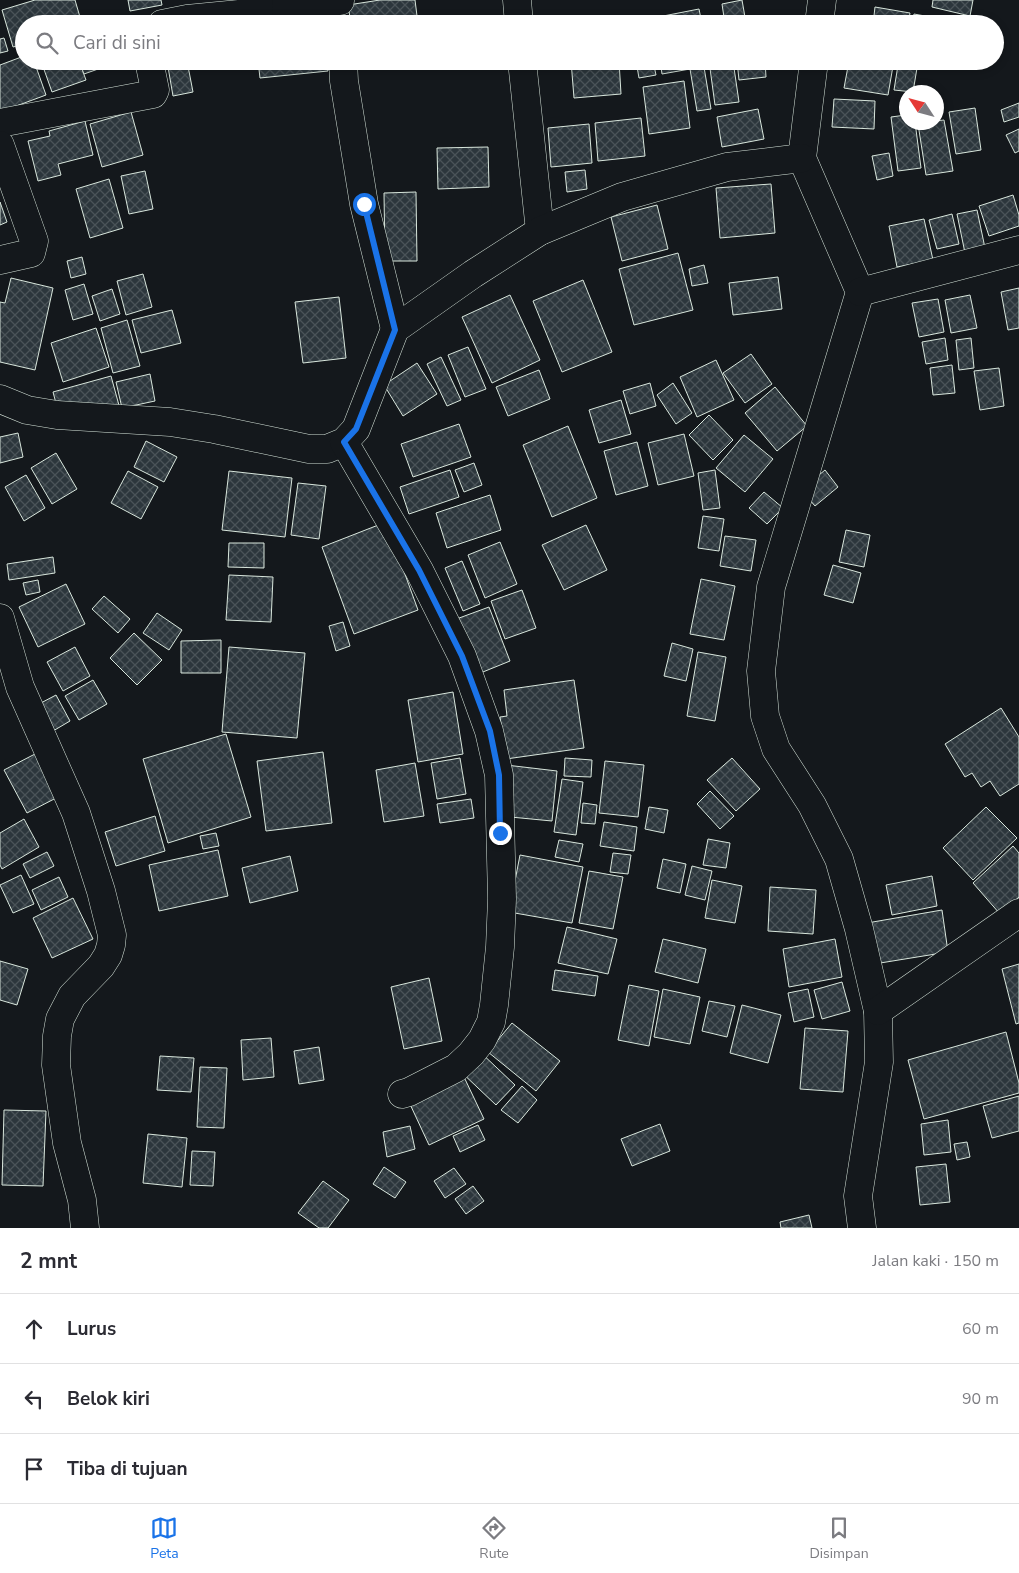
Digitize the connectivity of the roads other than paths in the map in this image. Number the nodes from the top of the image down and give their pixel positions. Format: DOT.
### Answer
graph roads {
  1 [pos="517,0"];
  2 [pos="822,0"];
  3 [pos="258,6"];
  4 [pos="340,8"];
  5 [pos="212,15"];
  6 [pos="518,15"];
  7 [pos="820,15"];
  8 [pos="151,70"];
  9 [pos="343,70"];
  10 [pos="523,70"];
  11 [pos="813,70"];
  12 [pos="0,123"];
  13 [pos="0,145"];
  14 [pos="802,158"];
  15 [pos="540,231"];
  16 [pos="1019,250"];
  17 [pos="0,260"];
  18 [pos="860,292"];
  19 [pos="395,330"];
  20 [pos="0,399"];
  21 [pos="344,442"];
  22 [pos="0,618"];
  23 [pos="1019,913"];
  24 [pos="878,1011"];
  25 [pos="402,1094"];
  26 [pos="85,1228"];
  27 [pos="862,1228"];
  1 -- 6 [label="street"];
  2 -- 7 [label="street"];
  3 -- 4 [label="street"];
  3 -- 5 [label="street"];
  8 -- 12 [label="street"];
  9 -- 19 [label="street"];
  10 -- 15 [label="street"];
  11 -- 14 [label="street"];
  13 -- 17 [label="street"];
  14 -- 15 [label="street"];
  14 -- 18 [label="street"];
  15 -- 19 [label="street"];
  16 -- 18 [label="street"];
  18 -- 24 [label="street"];
  19 -- 21 [label="street"];
  20 -- 21 [label="street"];
  21 -- 25 [label="street"];
  22 -- 26 [label="street"];
  23 -- 24 [label="street"];
  24 -- 27 [label="street"];
}
